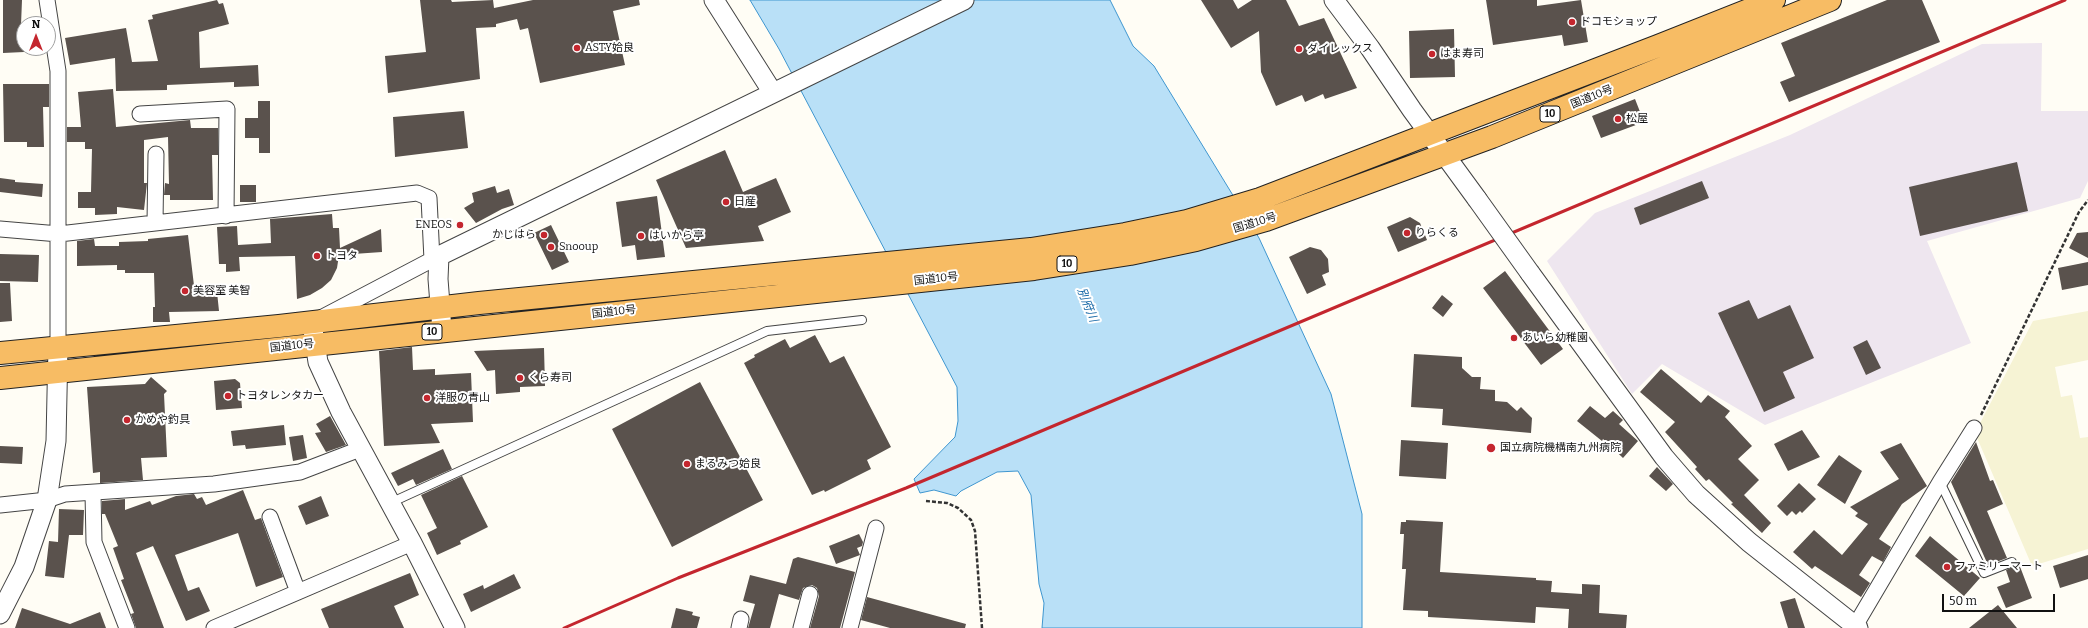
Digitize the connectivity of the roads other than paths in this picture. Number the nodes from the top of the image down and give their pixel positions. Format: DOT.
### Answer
graph roads {
  1 [pos="47,0"];
  2 [pos="714,0"];
  3 [pos="964,0"];
  4 [pos="1334,0"];
  5 [pos="1774,0"];
  6 [pos="1830,0"];
  7 [pos="781,89"];
  8 [pos="140,114"];
  9 [pos="1430,134"];
  10 [pos="156,154"];
  11 [pos="1445,154"];
  12 [pos="226,216"];
  13 [pos="155,223"];
  14 [pos="0,228"];
  15 [pos="59,234"];
  16 [pos="435,258"];
  17 [pos="862,276"];
  18 [pos="439,307"];
  19 [pos="862,320"];
  20 [pos="311,323"];
  21 [pos="442,330"];
  22 [pos="315,344"];
  23 [pos="58,347"];
  24 [pos="0,353"];
  25 [pos="58,372"];
  26 [pos="0,378"];
  27 [pos="1974,428"];
  28 [pos="360,449"];
  29 [pos="1940,482"];
  30 [pos="93,493"];
  31 [pos="47,500"];
  32 [pos="390,503"];
  33 [pos="0,505"];
  34 [pos="270,517"];
  35 [pos="876,528"];
  36 [pos="412,543"];
  37 [pos="2012,562"];
  38 [pos="298,592"];
  39 [pos="810,594"];
  40 [pos="0,614"];
  41 [pos="220,627"];
  42 [pos="1856,627"];
  43 [pos="127,628"];
  44 [pos="455,628"];
  45 [pos="801,628"];
  46 [pos="850,628"];
  1 -- 15 [label="street"];
  2 -- 7 [label="street"];
  3 -- 7 [label="street"];
  4 -- 9 [label="street"];
  5 -- 9 [label="highway, 国道10号 / 10"];
  6 -- 11 [label="highway, 国道10号 / 10"];
  7 -- 16 [label="street"];
  8 -- 12 [label="street"];
  9 -- 11 [label="street"];
  9 -- 17 [label="highway, 国道10号 / 10"];
  10 -- 13 [label="street"];
  11 -- 17 [label="highway, 国道10号 / 10"];
  11 -- 42 [label="street, bridge"];
  12 -- 13 [label="street"];
  12 -- 16 [label="street"];
  13 -- 15 [label="street"];
  14 -- 15 [label="street"];
  15 -- 23 [label="street"];
  16 -- 18 [label="street"];
  16 -- 20 [label="street"];
  17 -- 18 [label="highway, 国道10号 / 10"];
  17 -- 21 [label="highway, 国道10号 / 10"];
  18 -- 20 [label="highway, 国道10号 / 10"];
  18 -- 21 [label="street"];
  19 -- 32 [label="lane"];
  20 -- 22 [label="street"];
  20 -- 23 [label="highway, 国道10号 / 10"];
  21 -- 22 [label="highway, 国道10号 / 10"];
  22 -- 25 [label="highway, 国道10号 / 10"];
  22 -- 28 [label="street"];
  23 -- 24 [label="highway, 国道10号 / 10"];
  23 -- 25 [label="street"];
  25 -- 26 [label="highway, 国道10号 / 10"];
  25 -- 31 [label="street"];
  27 -- 29 [label="street"];
  28 -- 30 [label="street"];
  28 -- 32 [label="street"];
  29 -- 37 [label="lane"];
  29 -- 42 [label="street"];
  30 -- 31 [label="street"];
  30 -- 43 [label="street"];
  31 -- 33 [label="street"];
  31 -- 40 [label="street"];
  32 -- 36 [label="street"];
  34 -- 38 [label="street"];
  35 -- 46 [label="street"];
  36 -- 38 [label="street"];
  36 -- 44 [label="street"];
  38 -- 41 [label="street"];
  39 -- 45 [label="street"];
}
